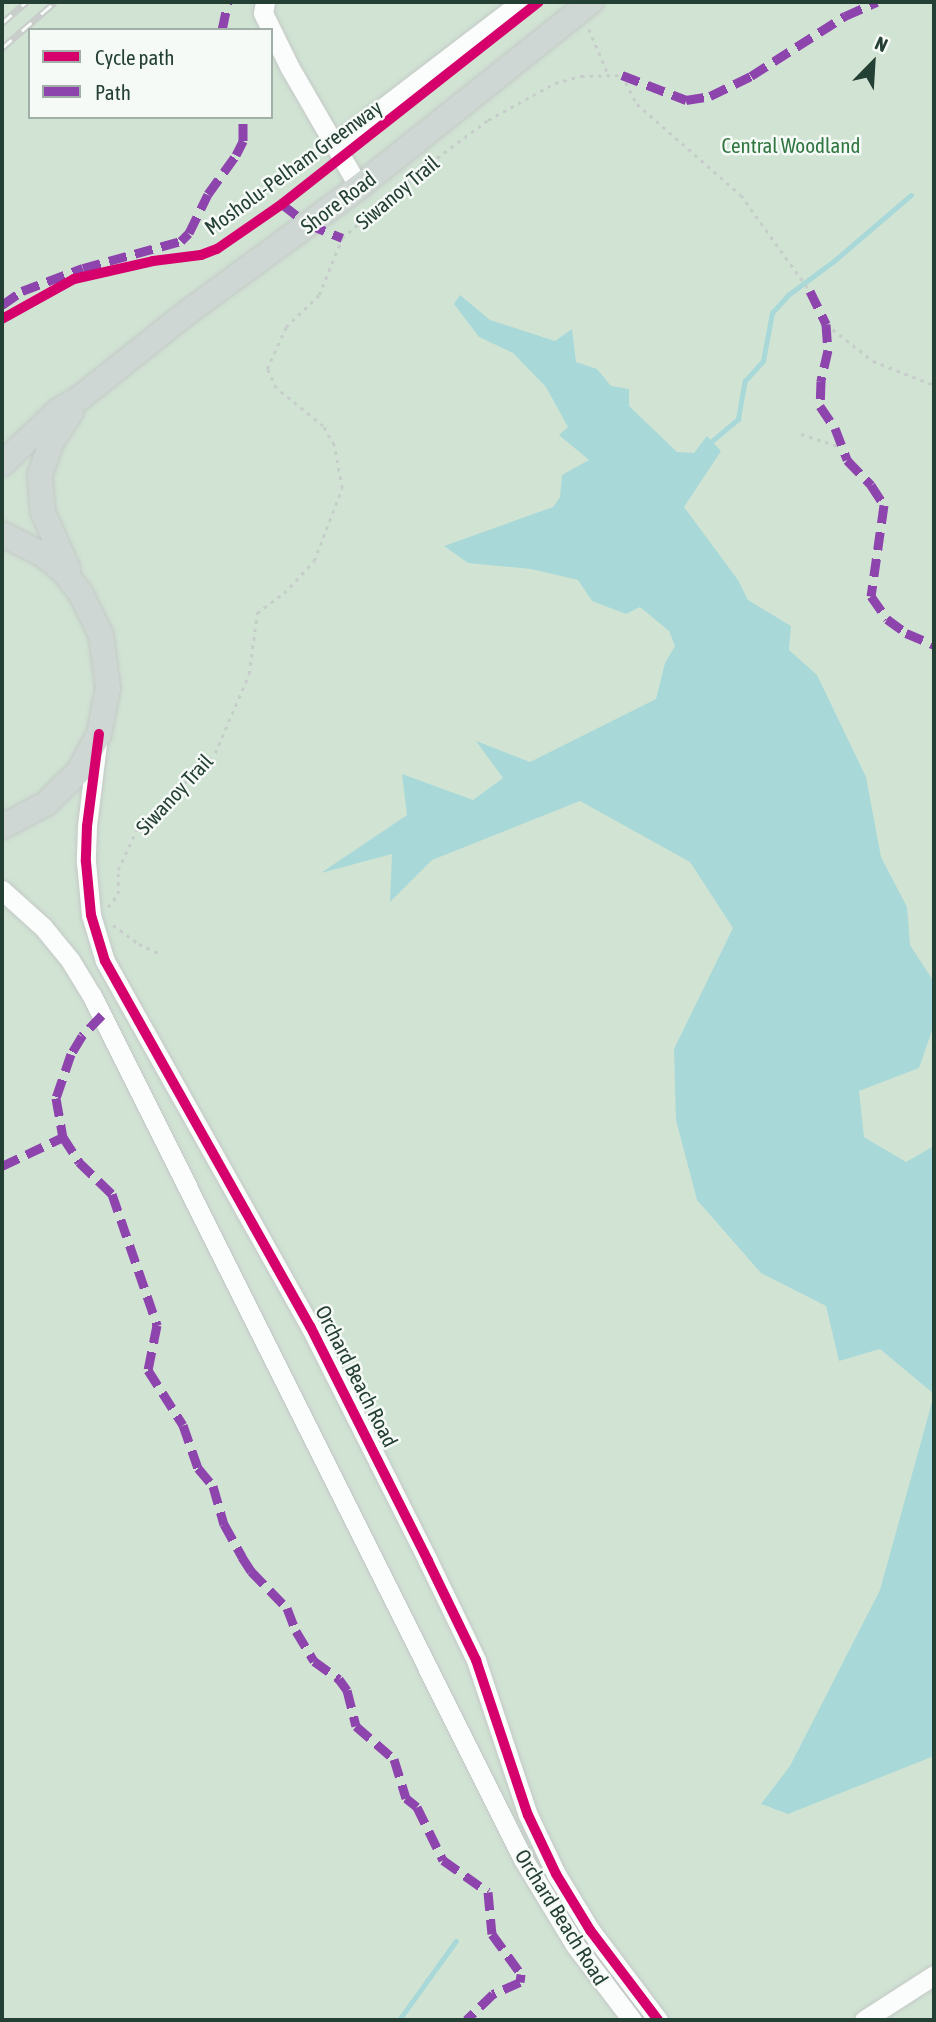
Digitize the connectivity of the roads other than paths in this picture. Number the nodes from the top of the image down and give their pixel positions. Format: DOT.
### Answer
graph roads {
  1 [pos="265,2"];
  2 [pos="521,2"];
  3 [pos="585,6"];
  4 [pos="270,28"];
  5 [pos="273,33"];
  6 [pos="334,145"];
  7 [pos="359,187"];
  8 [pos="81,397"];
  9 [pos="2,464"];
  10 [pos="2,534"];
  11 [pos="81,594"];
  12 [pos="99,734"];
  13 [pos="2,827"];
  14 [pos="2,890"];
  15 [pos="934,1975"];
  16 [pos="632,2020"];
  17 [pos="658,2020"];
  18 [pos="863,2020"];
  1 -- 4 [label="street"];
  2 -- 6 [label="street"];
  3 -- 7 [label="main road, Shore Road"];
  5 -- 6 [label="street"];
  6 -- 7 [label="street"];
  7 -- 8 [label="main road, Shore Road"];
  8 -- 9 [label="main road, Shore Road"];
  8 -- 11 [label="main road, Shore Road"];
  10 -- 11 [label="main road"];
  11 -- 12 [label="main road"];
  12 -- 13 [label="main road"];
  12 -- 17 [label="street, Orchard Beach Road"];
  14 -- 16 [label="street, Orchard Beach Road"];
  15 -- 18 [label="street"];
}
